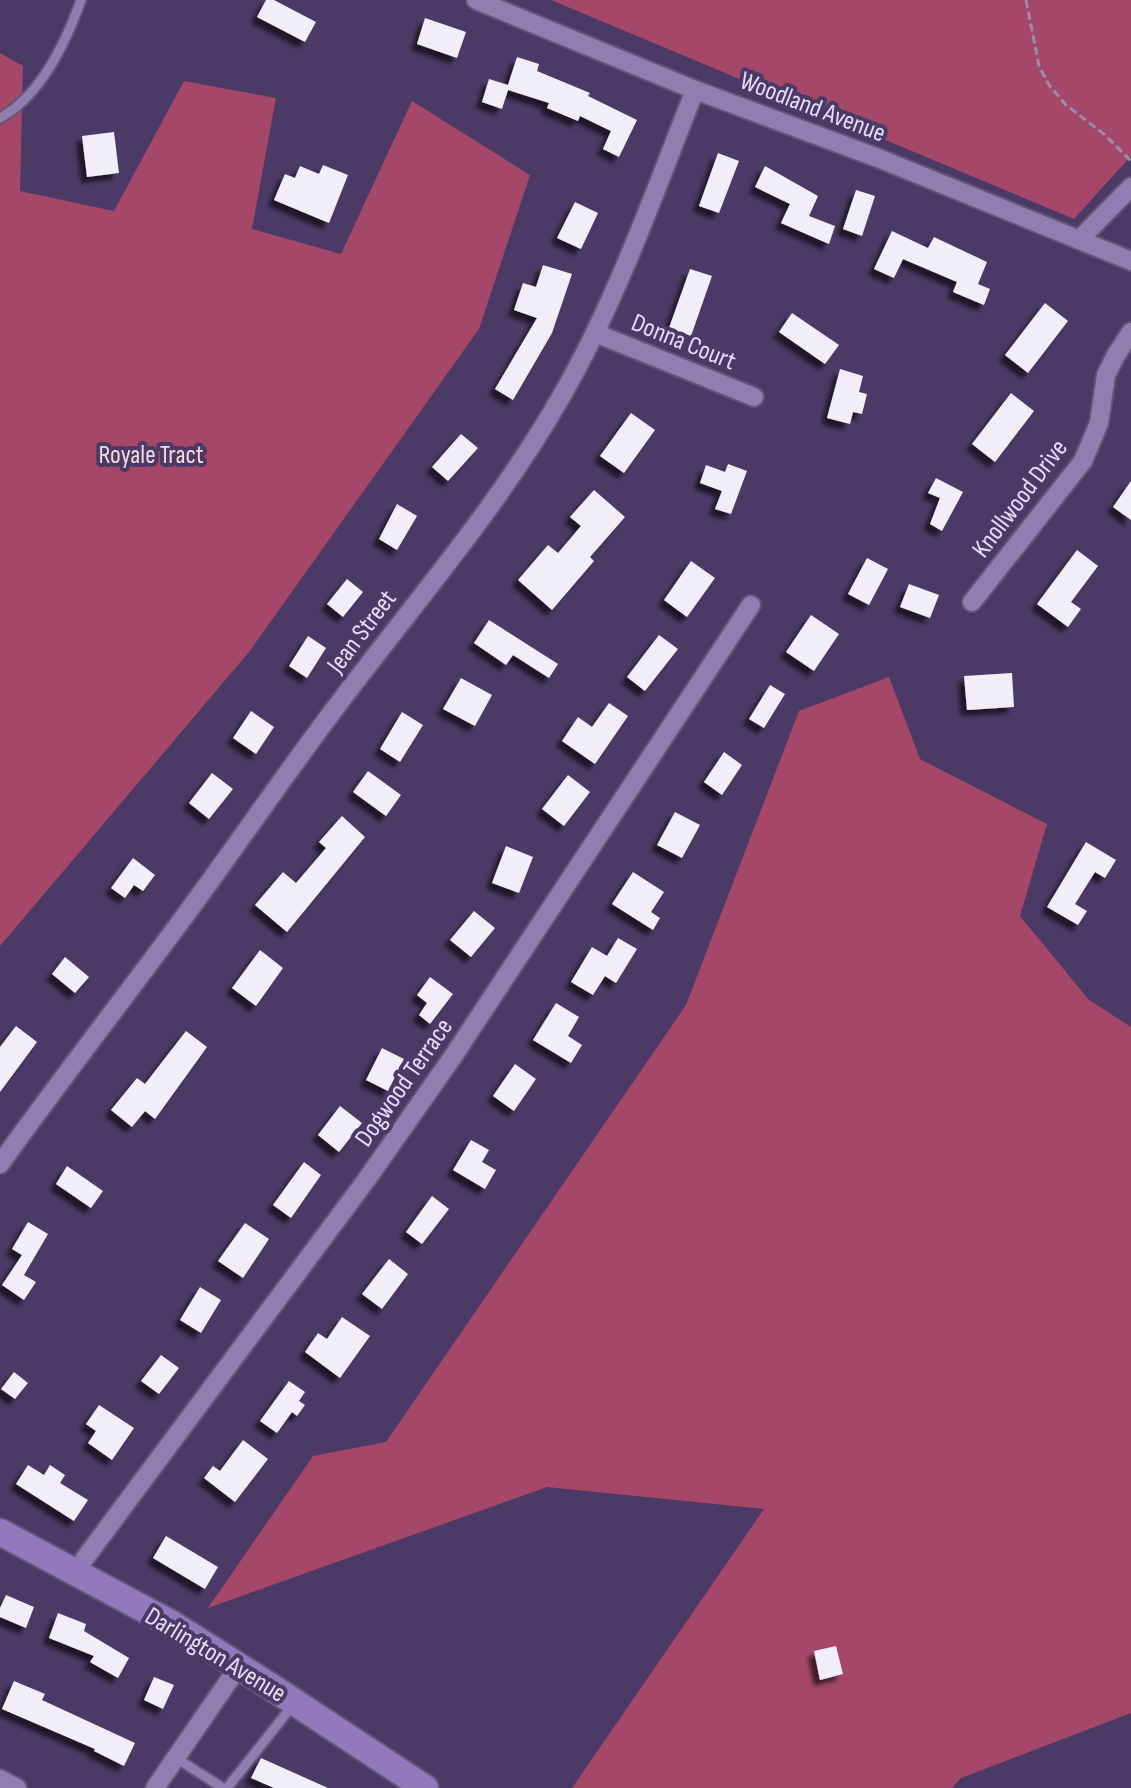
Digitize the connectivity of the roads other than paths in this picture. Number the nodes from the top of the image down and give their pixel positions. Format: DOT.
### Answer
graph roads {
  1 [pos="81,0"];
  2 [pos="476,0"];
  3 [pos="695,90"];
  4 [pos="0,118"];
  5 [pos="1131,187"];
  6 [pos="1079,240"];
  7 [pos="1131,261"];
  8 [pos="1131,332"];
  9 [pos="595,333"];
  10 [pos="754,397"];
  11 [pos="972,602"];
  12 [pos="751,605"];
  13 [pos="0,1164"];
  14 [pos="0,1532"];
  15 [pos="74,1573"];
  16 [pos="239,1666"];
  17 [pos="295,1702"];
  18 [pos="176,1758"];
  19 [pos="0,1779"];
  20 [pos="17,1788"];
  21 [pos="155,1788"];
  22 [pos="225,1788"];
  23 [pos="425,1788"];
  1 -- 4 [label="lane"];
  2 -- 3 [label="street, Woodland Avenue"];
  3 -- 6 [label="street, Woodland Avenue"];
  3 -- 9 [label="street, Jean Street"];
  5 -- 6 [label="street"];
  6 -- 7 [label="street, Woodland Avenue"];
  8 -- 11 [label="street, Knollwood Drive"];
  9 -- 10 [label="street, Donna Court"];
  9 -- 13 [label="street, Jean Street"];
  12 -- 15 [label="street, Dogwood Terrace"];
  14 -- 15 [label="main road, Darlington Avenue"];
  15 -- 16 [label="main road, Darlington Avenue"];
  16 -- 17 [label="main road, Darlington Avenue"];
  16 -- 18 [label="street"];
  17 -- 22 [label="lane"];
  17 -- 23 [label="main road, Darlington Avenue"];
  18 -- 21 [label="street"];
  18 -- 22 [label="lane"];
  19 -- 20 [label="street"];
}
